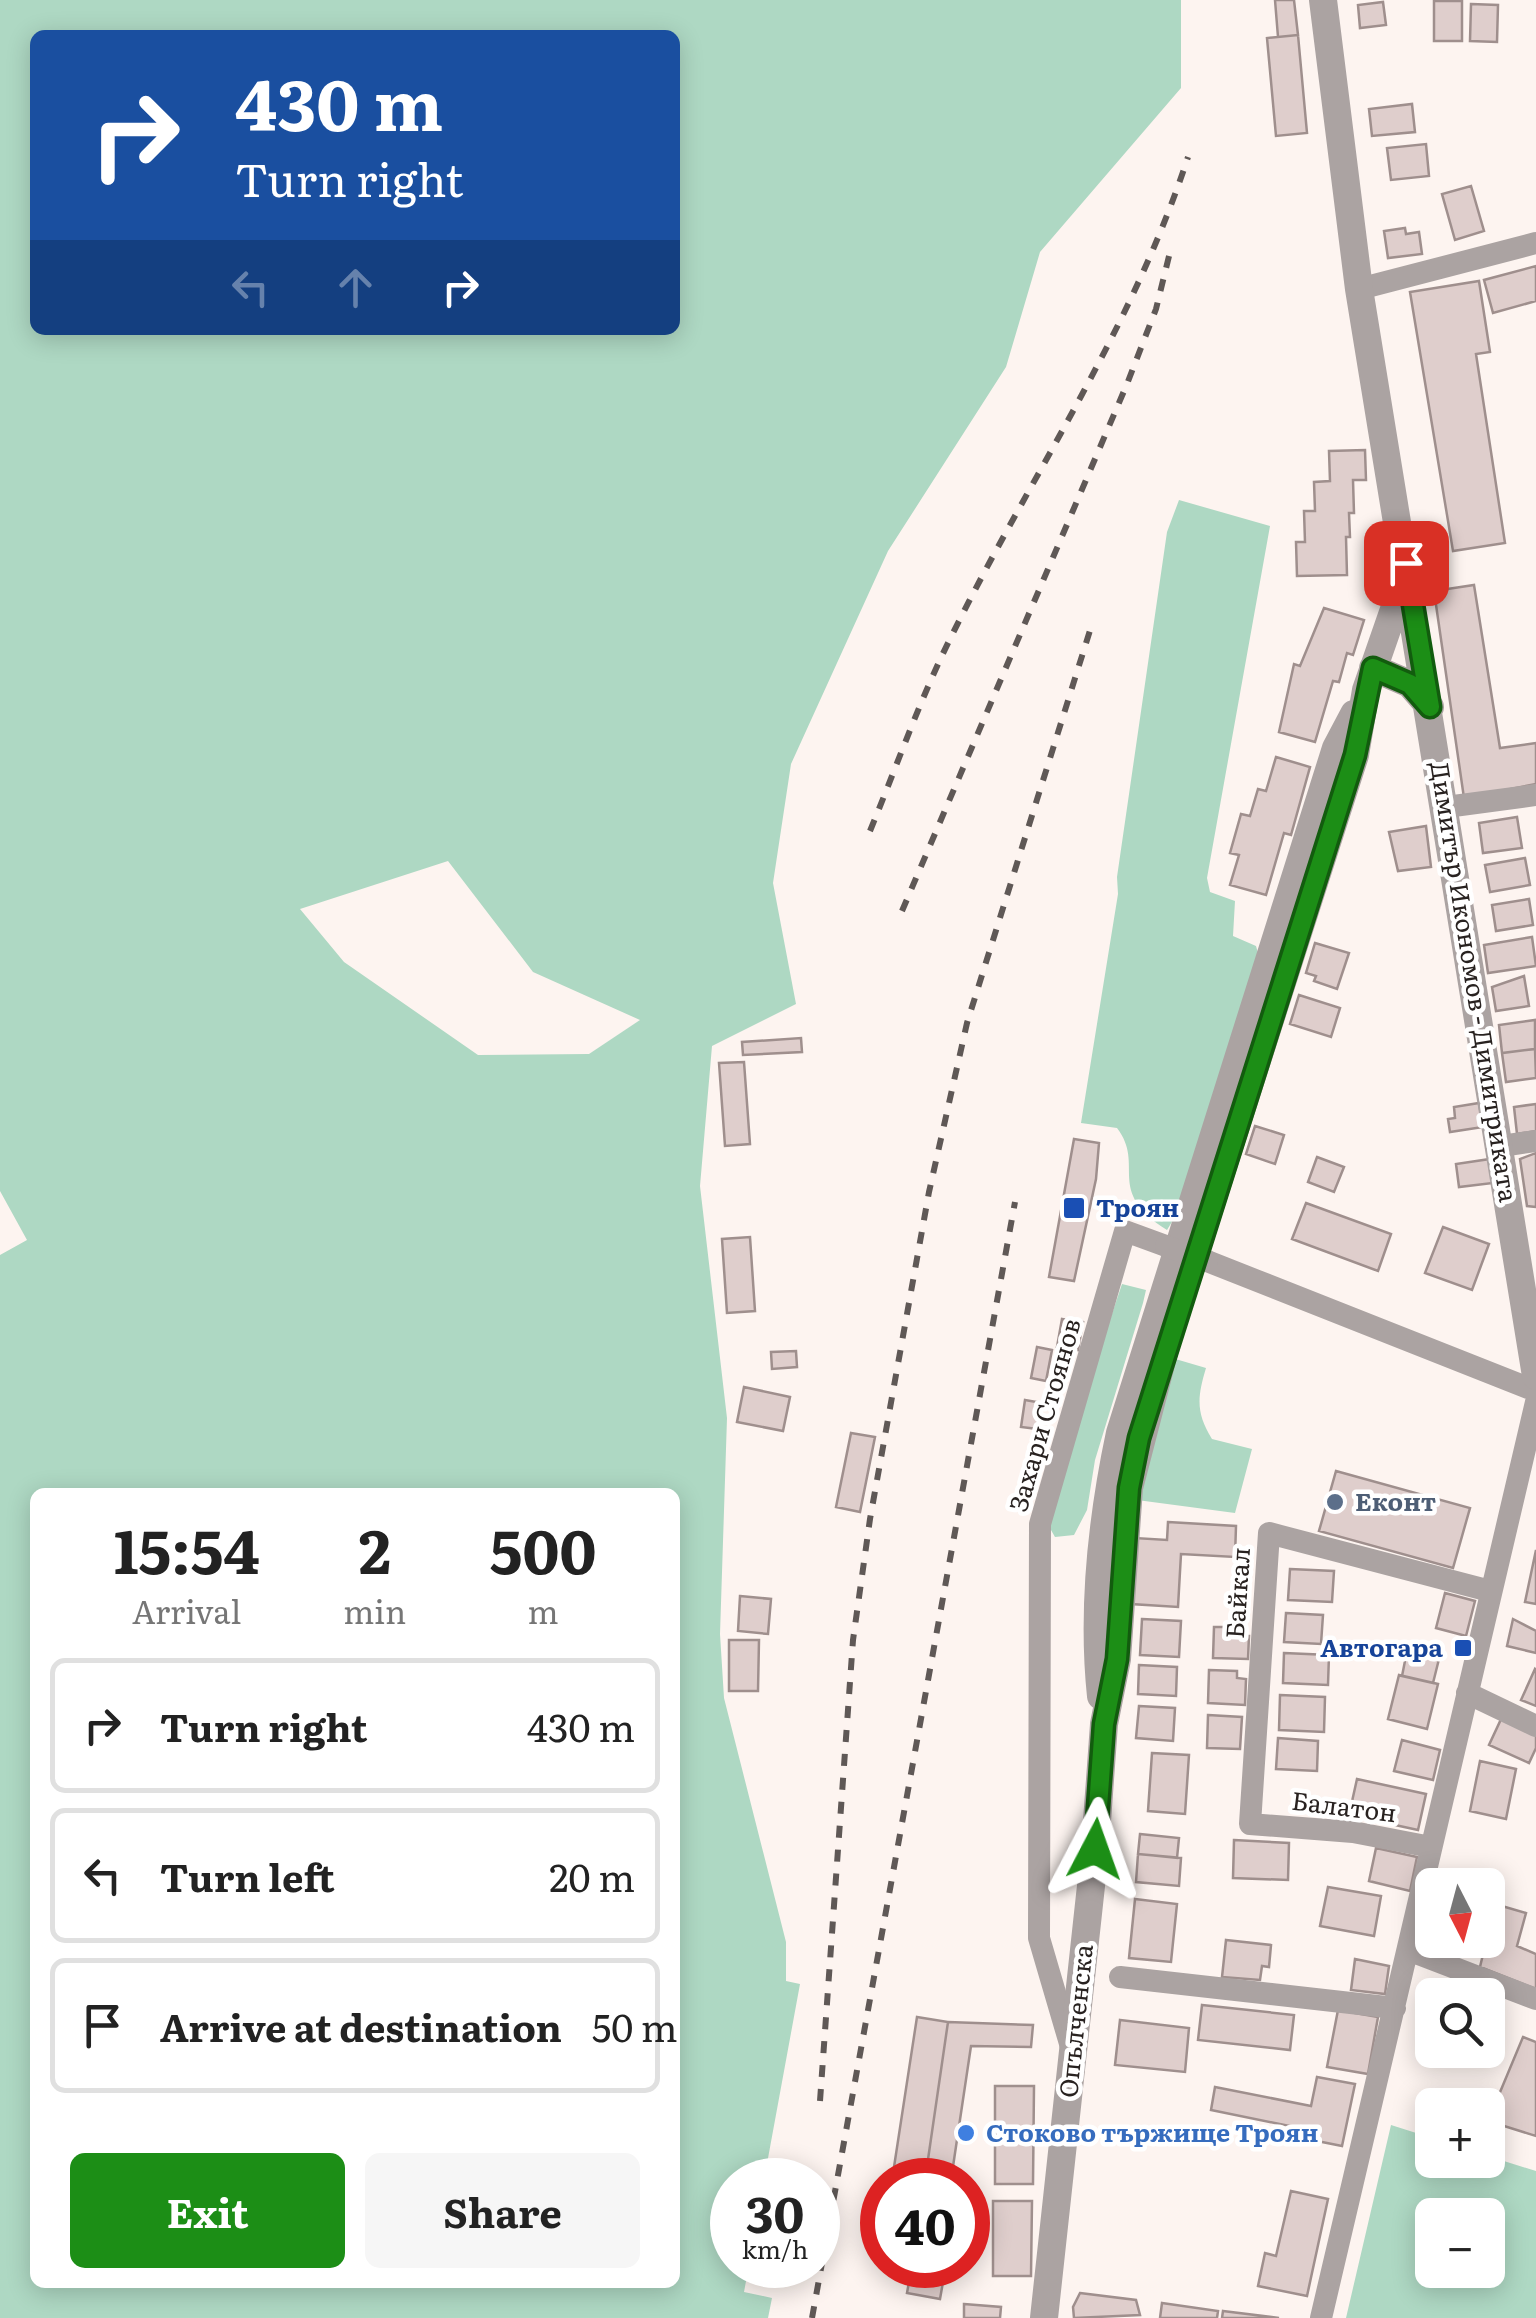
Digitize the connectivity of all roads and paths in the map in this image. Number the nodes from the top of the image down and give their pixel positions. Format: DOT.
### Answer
graph roads {
  1 [pos="1323,0"];
  2 [pos="1536,244"];
  3 [pos="1359,289"];
  4 [pos="1402,536"];
  5 [pos="1370,679"];
  6 [pos="1430,707"];
  7 [pos="1536,795"];
  8 [pos="1446,807"];
  9 [pos="1536,1141"];
  10 [pos="1501,1146"];
  11 [pos="1536,1376"];
  12 [pos="1536,1391"];
  13 [pos="1536,1402"];
  14 [pos="1490,1591"];
  15 [pos="1467,1692"];
  16 [pos="1536,1726"];
  17 [pos="1250,1824"];
  18 [pos="1431,1848"];
  19 [pos="1408,1950"];
  20 [pos="1120,1977"];
  21 [pos="1536,1999"];
  22 [pos="1395,2008"];
  23 [pos="1073,2054"];
  24 [pos="1044,2318"];
  25 [pos="1321,2318"];
  1 -- 3 [label="street, Димитър Икономов - Димитриката"];
  2 -- 3 [label="street"];
  3 -- 4 [label="street, Димитър Икономов - Димитриката"];
  4 -- 5 [label="street, Димитър Икономов - Димитриката"];
  4 -- 6 [label="street, Димитър Икономов - Димитриката"];
  5 -- 6 [label="street"];
  5 -- 23 [label="street, Опълченска"];
  6 -- 8 [label="street, Димитър Икономов - Димитриката"];
  7 -- 8 [label="street"];
  8 -- 10 [label="street, Димитър Икономов - Димитриката"];
  9 -- 10 [label="street"];
  10 -- 11 [label="street, Димитър Икономов - Димитриката"];
  12 -- 23 [label="street, Захари Стоянов, bridge"];
  13 -- 14 [label="street"];
  14 -- 15 [label="street"];
  14 -- 17 [label="street, Байкал"];
  15 -- 16 [label="street"];
  15 -- 18 [label="street"];
  17 -- 18 [label="street, Балатон"];
  18 -- 19 [label="street"];
  19 -- 21 [label="street"];
  19 -- 22 [label="street"];
  20 -- 22 [label="street"];
  22 -- 25 [label="street"];
  23 -- 24 [label="street, Опълченска"];
}
